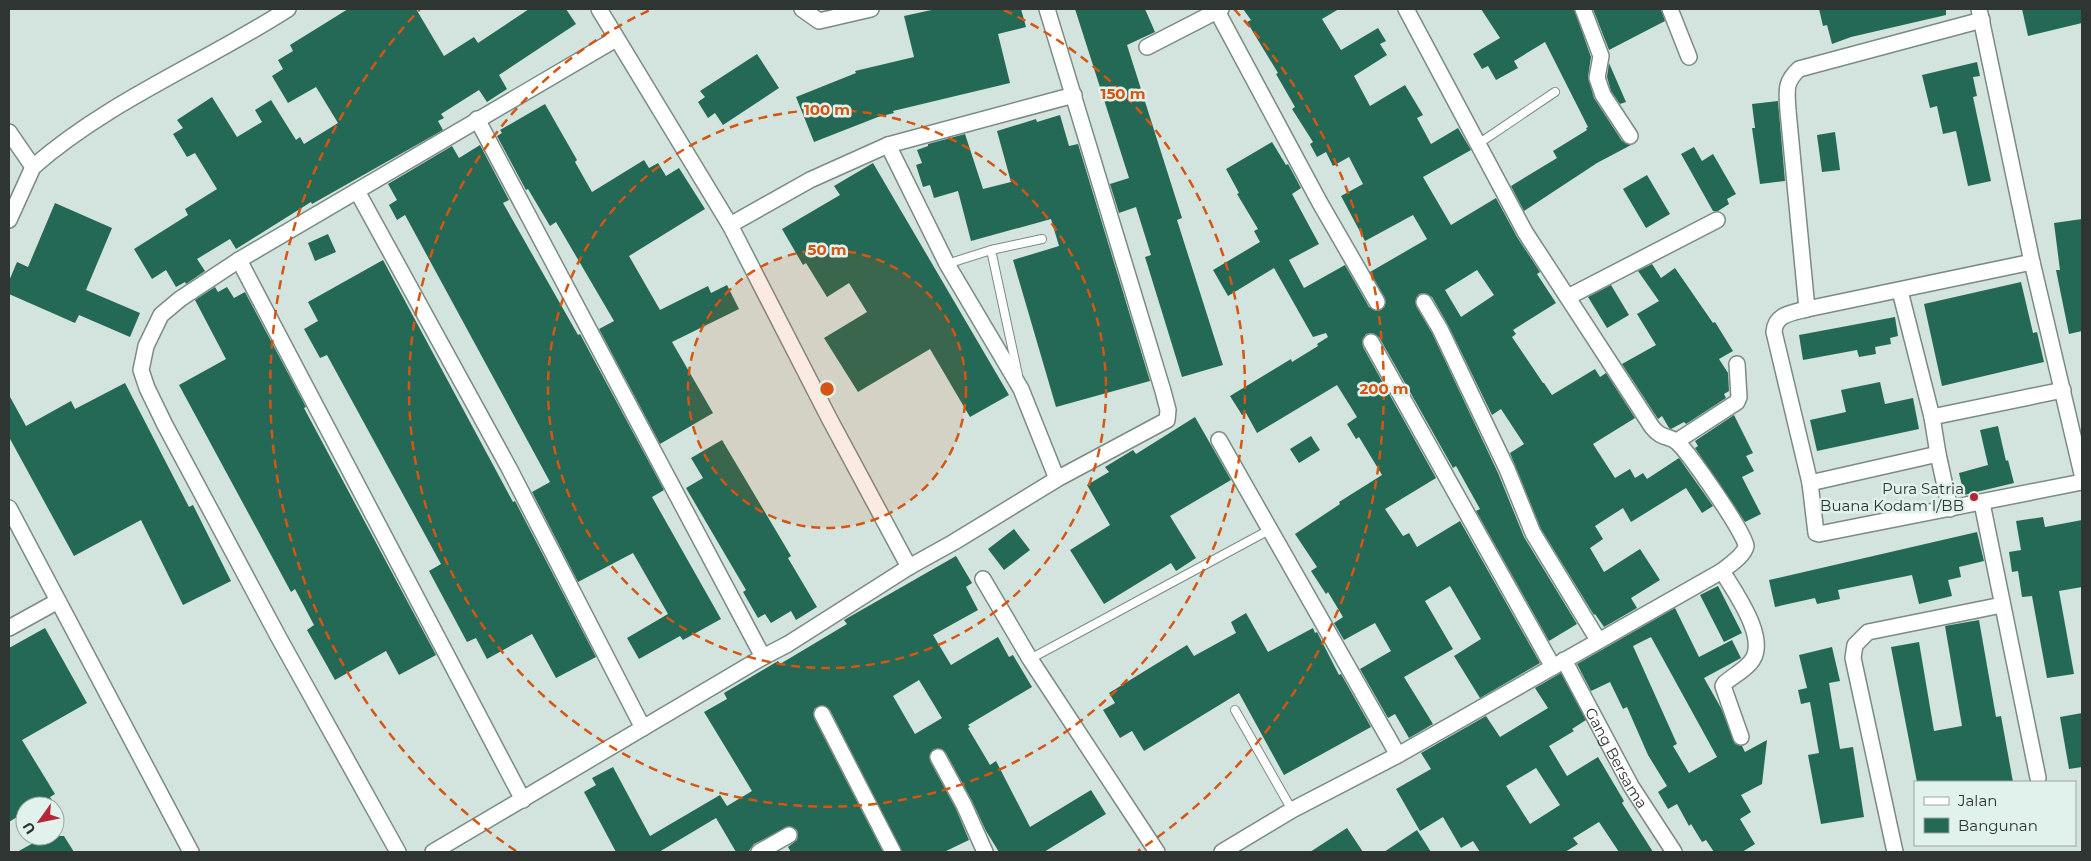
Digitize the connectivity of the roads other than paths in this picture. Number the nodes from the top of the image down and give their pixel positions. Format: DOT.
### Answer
graph roads {
  1 [pos="288,9"];
  2 [pos="599,9"];
  3 [pos="802,9"];
  4 [pos="871,9"];
  5 [pos="1047,9"];
  6 [pos="1406,9"];
  7 [pos="1583,9"];
  8 [pos="1670,9"];
  9 [pos="1219,10"];
  10 [pos="1980,14"];
  11 [pos="616,39"];
  12 [pos="1147,47"];
  13 [pos="1689,56"];
  14 [pos="1555,92"];
  15 [pos="1074,94"];
  16 [pos="477,119"];
  17 [pos="9,132"];
  18 [pos="1630,136"];
  19 [pos="1478,144"];
  20 [pos="888,145"];
  21 [pos="33,166"];
  22 [pos="357,191"];
  23 [pos="9,220"];
  24 [pos="1717,220"];
  25 [pos="730,225"];
  26 [pos="1042,239"];
  27 [pos="991,250"];
  28 [pos="239,260"];
  29 [pos="2032,262"];
  30 [pos="948,264"];
  31 [pos="1900,291"];
  32 [pos="1568,297"];
  33 [pos="1377,302"];
  34 [pos="1424,302"];
  35 [pos="1807,309"];
  36 [pos="1370,342"];
  37 [pos="1737,364"];
  38 [pos="1021,389"];
  39 [pos="2063,390"];
  40 [pos="1932,417"];
  41 [pos="1219,440"];
  42 [pos="1677,441"];
  43 [pos="1938,454"];
  44 [pos="2082,474"];
  45 [pos="1057,479"];
  46 [pos="2082,482"];
  47 [pos="1810,483"];
  48 [pos="1982,503"];
  49 [pos="9,508"];
  50 [pos="1950,509"];
  51 [pos="1271,529"];
  52 [pos="909,567"];
  53 [pos="1722,571"];
  54 [pos="983,579"];
  55 [pos="58,601"];
  56 [pos="2002,605"];
  57 [pos="9,628"];
  58 [pos="1598,640"];
  59 [pos="763,657"];
  60 [pos="1030,659"];
  61 [pos="1559,663"];
  62 [pos="1235,710"];
  63 [pos="822,714"];
  64 [pos="643,728"];
  65 [pos="1740,737"];
  66 [pos="1398,754"];
  67 [pos="938,757"];
  68 [pos="2038,778"];
  69 [pos="524,800"];
  70 [pos="1292,810"];
  71 [pos="789,835"];
  72 [pos="191,852"];
  73 [pos="398,852"];
  74 [pos="433,852"];
  75 [pos="758,852"];
  76 [pos="893,852"];
  77 [pos="985,852"];
  78 [pos="1157,852"];
  79 [pos="1222,852"];
  80 [pos="1674,852"];
  81 [pos="1895,852"];
  1 -- 21 [label="street"];
  2 -- 11 [label="street"];
  3 -- 4 [label="street"];
  5 -- 15 [label="street"];
  6 -- 19 [label="street"];
  7 -- 18 [label="street"];
  8 -- 13 [label="street"];
  9 -- 12 [label="street"];
  9 -- 33 [label="street"];
  10 -- 29 [label="street"];
  10 -- 35 [label="street"];
  11 -- 16 [label="street"];
  11 -- 25 [label="street"];
  14 -- 19 [label="lane"];
  15 -- 20 [label="street"];
  15 -- 45 [label="street"];
  16 -- 22 [label="street"];
  16 -- 59 [label="street"];
  17 -- 21 [label="street"];
  19 -- 32 [label="street"];
  20 -- 25 [label="street"];
  20 -- 30 [label="street"];
  21 -- 23 [label="street"];
  22 -- 28 [label="street"];
  22 -- 64 [label="street"];
  24 -- 32 [label="street"];
  25 -- 52 [label="street"];
  26 -- 27 [label="lane"];
  27 -- 30 [label="lane"];
  27 -- 38 [label="lane"];
  28 -- 69 [label="street"];
  28 -- 73 [label="street"];
  29 -- 31 [label="street"];
  29 -- 39 [label="street"];
  30 -- 38 [label="street"];
  31 -- 35 [label="street"];
  31 -- 40 [label="street"];
  32 -- 42 [label="street"];
  34 -- 58 [label="street"];
  35 -- 47 [label="street"];
  36 -- 61 [label="street, Gang Bersama"];
  37 -- 42 [label="street"];
  38 -- 45 [label="street"];
  39 -- 40 [label="street"];
  39 -- 44 [label="street"];
  40 -- 43 [label="street"];
  41 -- 51 [label="street"];
  42 -- 53 [label="street"];
  43 -- 47 [label="street"];
  43 -- 50 [label="street"];
  45 -- 52 [label="street"];
  46 -- 48 [label="street"];
  47 -- 50 [label="street"];
  48 -- 50 [label="street"];
  48 -- 56 [label="street"];
  49 -- 55 [label="street"];
  51 -- 60 [label="lane"];
  51 -- 66 [label="street"];
  52 -- 59 [label="street"];
  53 -- 58 [label="street"];
  53 -- 65 [label="street"];
  54 -- 60 [label="street"];
  55 -- 57 [label="street"];
  55 -- 72 [label="street"];
  56 -- 68 [label="street"];
  56 -- 81 [label="street"];
  58 -- 61 [label="street"];
  59 -- 64 [label="street"];
  60 -- 78 [label="street"];
  61 -- 66 [label="street"];
  61 -- 80 [label="street, Gang Bersama"];
  62 -- 70 [label="lane"];
  63 -- 76 [label="street"];
  64 -- 69 [label="street"];
  66 -- 70 [label="street"];
  67 -- 77 [label="street"];
  69 -- 74 [label="street"];
  70 -- 79 [label="street"];
  71 -- 75 [label="street"];
}
